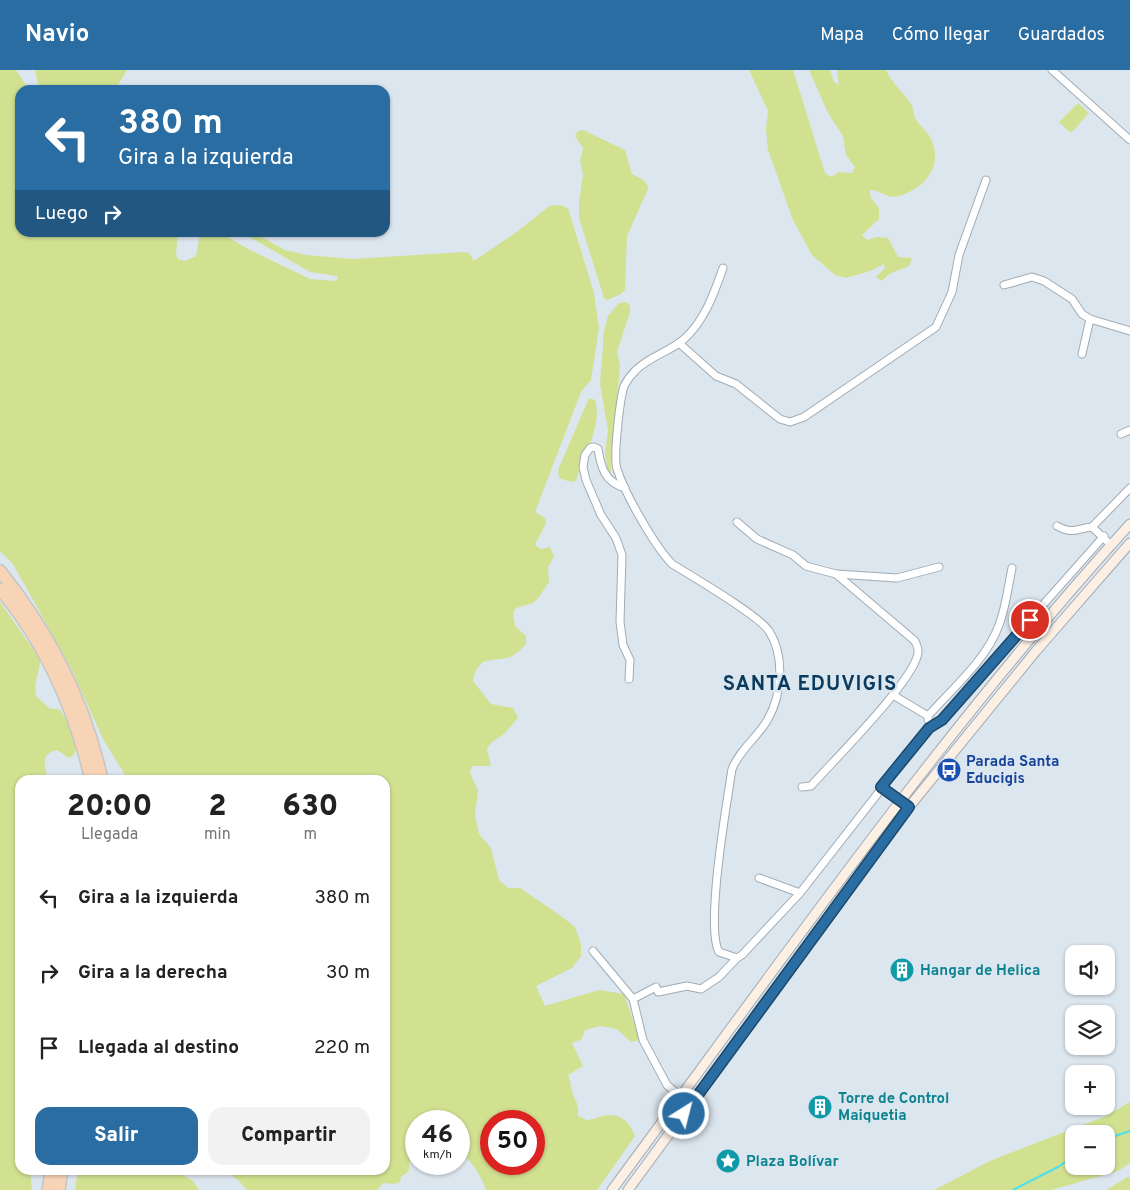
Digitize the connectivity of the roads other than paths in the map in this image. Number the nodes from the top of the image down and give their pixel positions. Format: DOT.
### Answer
graph roads {
  1 [pos="1052,70"];
  2 [pos="1130,140"];
  3 [pos="986,180"];
  4 [pos="723,268"];
  5 [pos="1004,285"];
  6 [pos="1090,319"];
  7 [pos="1130,331"];
  8 [pos="679,343"];
  9 [pos="1082,354"];
  10 [pos="1130,430"];
  11 [pos="1121,434"];
  12 [pos="625,488"];
  13 [pos="1130,488"];
  14 [pos="737,522"];
  15 [pos="1130,524"];
  16 [pos="1057,526"];
  17 [pos="1092,527"];
  18 [pos="1104,536"];
  19 [pos="1130,543"];
  20 [pos="1111,545"];
  21 [pos="939,568"];
  22 [pos="1012,568"];
  23 [pos="0,571"];
  24 [pos="836,574"];
  25 [pos="0,589"];
  26 [pos="629,679"];
  27 [pos="893,695"];
  28 [pos="928,716"];
  29 [pos="929,728"];
  30 [pos="89,775"];
  31 [pos="100,775"];
  32 [pos="802,787"];
  33 [pos="881,787"];
  34 [pos="899,801"];
  35 [pos="909,807"];
  36 [pos="759,878"];
  37 [pos="800,893"];
  38 [pos="593,951"];
  39 [pos="737,958"];
  40 [pos="633,999"];
  41 [pos="681,1097"];
  42 [pos="50,1175"];
  43 [pos="61,1175"];
  44 [pos="48,1190"];
  45 [pos="59,1190"];
  46 [pos="612,1190"];
  47 [pos="628,1190"];
  1 -- 2 [label="street"];
  3 -- 8 [label="street"];
  4 -- 8 [label="street"];
  5 -- 6 [label="street"];
  6 -- 7 [label="street"];
  6 -- 9 [label="street"];
  8 -- 12 [label="street"];
  10 -- 11 [label="street"];
  12 -- 26 [label="street"];
  12 -- 39 [label="street"];
  13 -- 17 [label="street"];
  14 -- 24 [label="street"];
  15 -- 20 [label="main road"];
  16 -- 17 [label="street"];
  17 -- 18 [label="street"];
  18 -- 20 [label="street"];
  18 -- 29 [label="street"];
  19 -- 35 [label="main road"];
  20 -- 34 [label="main road"];
  21 -- 24 [label="street"];
  22 -- 28 [label="street"];
  23 -- 31 [label="highway"];
  24 -- 27 [label="street"];
  25 -- 30 [label="highway"];
  27 -- 28 [label="street"];
  27 -- 32 [label="street"];
  28 -- 29 [label="street"];
  29 -- 33 [label="street"];
  33 -- 34 [label="street"];
  33 -- 37 [label="street"];
  34 -- 35 [label="street"];
  34 -- 41 [label="main road"];
  35 -- 47 [label="main road"];
  36 -- 37 [label="street"];
  37 -- 39 [label="street"];
  38 -- 40 [label="street"];
  39 -- 40 [label="street"];
  40 -- 41 [label="street"];
  41 -- 46 [label="main road"];
  42 -- 44 [label="highway"];
  43 -- 45 [label="highway"];
}
